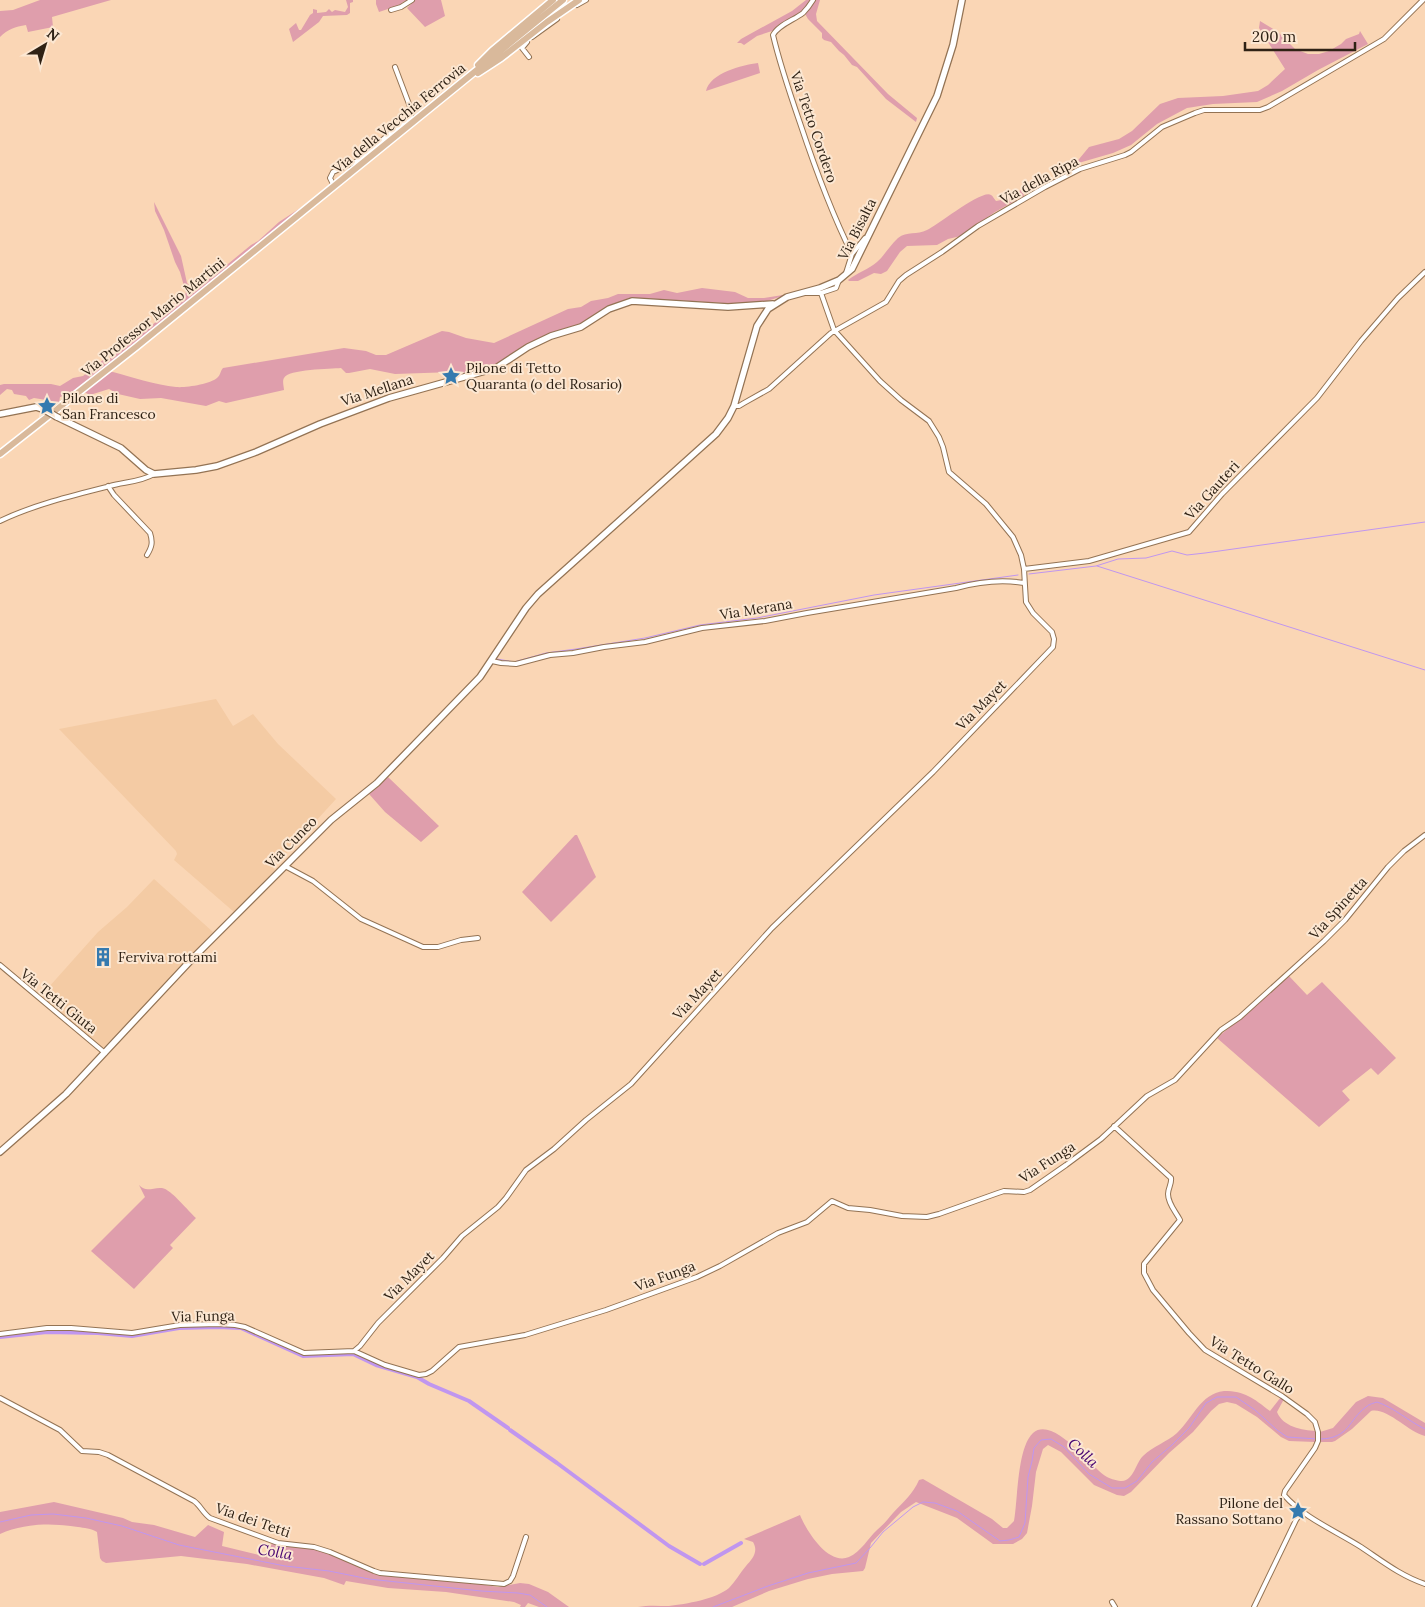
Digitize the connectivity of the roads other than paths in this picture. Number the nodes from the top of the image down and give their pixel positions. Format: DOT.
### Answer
graph roads {
  1 [pos="412,0"];
  2 [pos="553,0"];
  3 [pos="563,0"];
  4 [pos="579,0"];
  5 [pos="586,0"];
  6 [pos="813,0"];
  7 [pos="962,0"];
  8 [pos="1423,0"];
  9 [pos="392,10"];
  10 [pos="529,57"];
  11 [pos="395,66"];
  12 [pos="464,81"];
  13 [pos="334,186"];
  14 [pos="867,236"];
  15 [pos="250,254"];
  16 [pos="852,254"];
  17 [pos="1425,272"];
  18 [pos="846,275"];
  19 [pos="839,280"];
  20 [pos="802,292"];
  21 [pos="821,293"];
  22 [pos="773,304"];
  23 [pos="836,331"];
  24 [pos="734,406"];
  25 [pos="0,414"];
  26 [pos="0,454"];
  27 [pos="154,474"];
  28 [pos="108,486"];
  29 [pos="0,521"];
  30 [pos="147,555"];
  31 [pos="1024,569"];
  32 [pos="1024,584"];
  33 [pos="492,661"];
  34 [pos="1425,835"];
  35 [pos="285,866"];
  36 [pos="478,938"];
  37 [pos="0,965"];
  38 [pos="1266,994"];
  39 [pos="105,1053"];
  40 [pos="1114,1126"];
  41 [pos="0,1152"];
  42 [pos="0,1334"];
  43 [pos="354,1351"];
  44 [pos="0,1398"];
  45 [pos="1302,1511"];
  46 [pos="526,1537"];
  47 [pos="1425,1584"];
  48 [pos="1112,1602"];
  49 [pos="1115,1607"];
  50 [pos="1254,1607"];
  1 -- 9 [label="street"];
  2 -- 12 [label="main road"];
  3 -- 12 [label="main road, Via della Vecchia Ferrovia"];
  4 -- 12 [label="main road"];
  5 -- 10 [label="street"];
  6 -- 16 [label="street, Via Tetto Cordero"];
  7 -- 14 [label="street, Via Bisalta"];
  8 -- 23 [label="street, Via della Ripa"];
  11 -- 13 [label="street"];
  12 -- 13 [label="main road, Via della Vecchia Ferrovia"];
  13 -- 15 [label="main road, Via della Vecchia Ferrovia"];
  14 -- 16 [label="street"];
  14 -- 18 [label="street, Via Bisalta"];
  15 -- 26 [label="main road, Via Professor Mario Martini"];
  16 -- 18 [label="street"];
  17 -- 31 [label="street, Via Gauteri"];
  18 -- 19 [label="street, Via Bisalta"];
  19 -- 20 [label="street, Via Bisalta"];
  19 -- 21 [label="street"];
  20 -- 21 [label="street"];
  20 -- 22 [label="street, Via Bisalta"];
  21 -- 23 [label="street"];
  22 -- 24 [label="street"];
  22 -- 27 [label="street, Via Mellana"];
  23 -- 24 [label="street, Via della Ripa"];
  23 -- 31 [label="street"];
  24 -- 33 [label="street, Via Cuneo"];
  25 -- 27 [label="street, bridge"];
  27 -- 28 [label="street"];
  28 -- 29 [label="street"];
  28 -- 30 [label="street"];
  31 -- 32 [label="street"];
  32 -- 33 [label="street, Via Merana"];
  32 -- 43 [label="street, Via Mayet"];
  33 -- 35 [label="street, Via Cuneo"];
  34 -- 38 [label="street, Via Spinetta"];
  35 -- 36 [label="street"];
  35 -- 39 [label="street, Via Cuneo"];
  37 -- 39 [label="street, Via Tetti Giuta"];
  38 -- 40 [label="street, Via Funga"];
  39 -- 41 [label="street, Via Cuneo"];
  40 -- 43 [label="street, Via Funga"];
  40 -- 45 [label="street, Via Tetto Gallo"];
  42 -- 43 [label="street, Via Funga"];
  44 -- 46 [label="street, Via dei Tetti"];
  45 -- 47 [label="street"];
  45 -- 50 [label="street"];
  48 -- 49 [label="street"];
}
